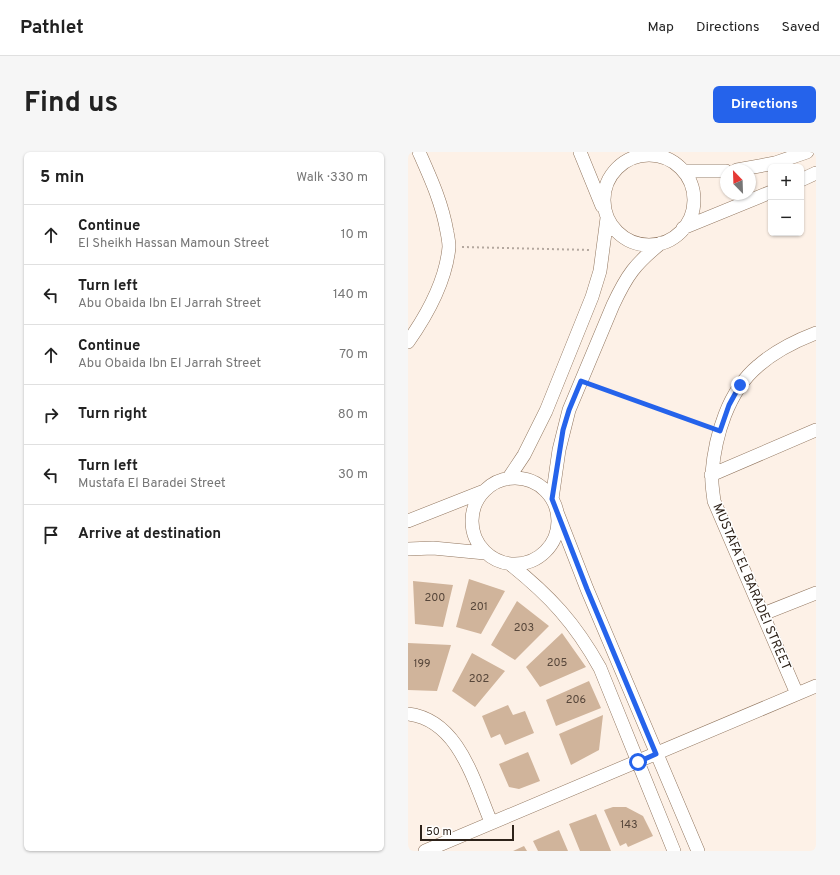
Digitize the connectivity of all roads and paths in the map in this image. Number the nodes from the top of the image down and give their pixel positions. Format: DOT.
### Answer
graph roads {
  1 [pos="419,152"];
  2 [pos="580,152"];
  3 [pos="807,152"];
  4 [pos="650,153"];
  5 [pos="756,166"];
  6 [pos="684,171"];
  7 [pos="720,171"];
  8 [pos="768,193"];
  9 [pos="606,216"];
  10 [pos="683,228"];
  11 [pos="661,243"];
  12 [pos="449,247"];
  13 [pos="604,251"];
  14 [pos="816,333"];
  15 [pos="408,342"];
  16 [pos="581,381"];
  17 [pos="816,430"];
  18 [pos="720,431"];
  19 [pos="711,475"];
  20 [pos="508,479"];
  21 [pos="484,491"];
  22 [pos="552,499"];
  23 [pos="557,512"];
  24 [pos="408,521"];
  25 [pos="408,550"];
  26 [pos="485,553"];
  27 [pos="510,564"];
  28 [pos="816,593"];
  29 [pos="763,614"];
  30 [pos="816,686"];
  31 [pos="797,694"];
  32 [pos="408,714"];
  33 [pos="656,754"];
  34 [pos="638,762"];
  35 [pos="491,822"];
  36 [pos="425,851"];
  37 [pos="674,851"];
  38 [pos="698,851"];
  1 -- 12 [label="street"];
  2 -- 9 [label="street"];
  3 -- 5 [label="street"];
  4 -- 6 [label="street"];
  4 -- 9 [label="street"];
  6 -- 7 [label="street"];
  6 -- 10 [label="street"];
  8 -- 10 [label="street"];
  9 -- 11 [label="street"];
  9 -- 13 [label="street"];
  10 -- 11 [label="street"];
  11 -- 16 [label="street"];
  12 -- 13 [label="path"];
  12 -- 15 [label="street"];
  13 -- 20 [label="street"];
  14 -- 18 [label="street, MUSTAFA EL BARADEI STREET"];
  16 -- 18 [label="path"];
  16 -- 22 [label="street"];
  17 -- 19 [label="street"];
  18 -- 19 [label="street, MUSTAFA EL BARADEI STREET"];
  19 -- 29 [label="street, MUSTAFA EL BARADEI STREET"];
  20 -- 21 [label="street"];
  20 -- 22 [label="street"];
  21 -- 24 [label="street"];
  21 -- 26 [label="street"];
  22 -- 23 [label="street"];
  23 -- 27 [label="street"];
  23 -- 33 [label="street"];
  25 -- 26 [label="street"];
  26 -- 27 [label="street"];
  27 -- 34 [label="street"];
  28 -- 29 [label="street"];
  29 -- 31 [label="street, MUSTAFA EL BARADEI STREET"];
  30 -- 31 [label="street"];
  31 -- 33 [label="street"];
  32 -- 35 [label="street"];
  33 -- 34 [label="street"];
  33 -- 38 [label="street"];
  34 -- 35 [label="street"];
  34 -- 37 [label="street"];
  35 -- 36 [label="street"];
}
